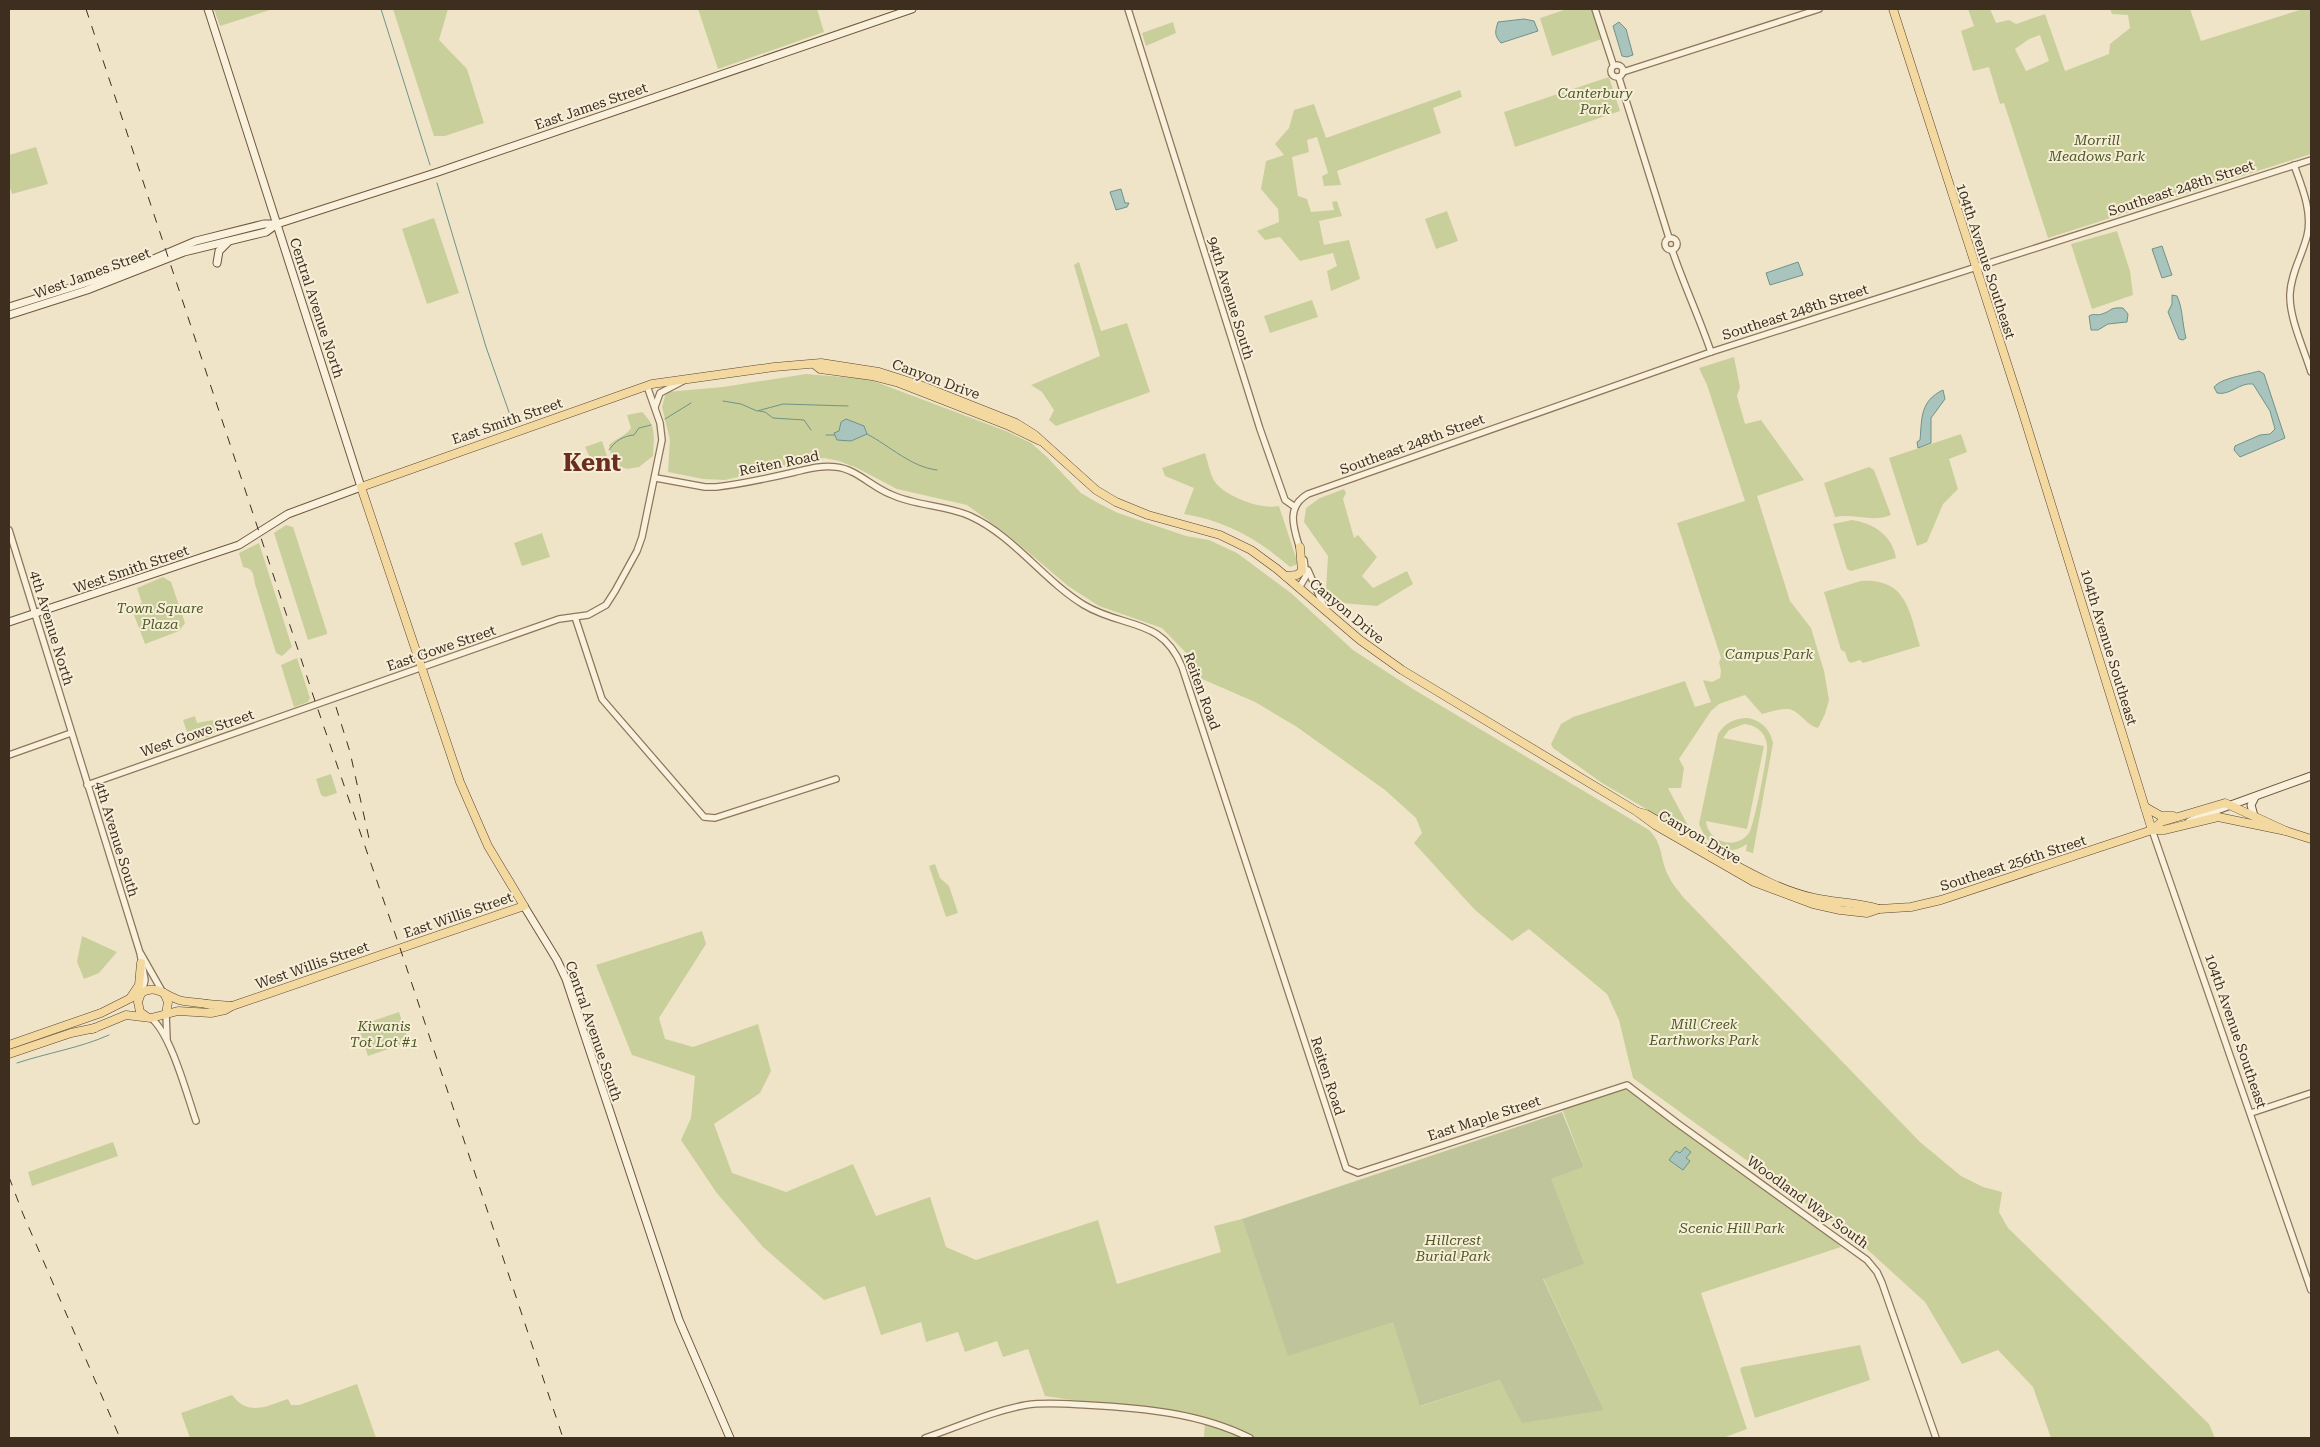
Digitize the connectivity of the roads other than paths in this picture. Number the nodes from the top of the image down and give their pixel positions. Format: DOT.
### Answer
graph roads {
  1 [pos="208,9"];
  2 [pos="912,9"];
  3 [pos="1128,9"];
  4 [pos="1595,9"];
  5 [pos="1819,9"];
  6 [pos="1893,9"];
  7 [pos="1613,64"];
  8 [pos="1623,72"];
  9 [pos="1619,78"];
  10 [pos="2311,160"];
  11 [pos="2294,165"];
  12 [pos="277,224"];
  13 [pos="230,240"];
  14 [pos="184,252"];
  15 [pos="152,259"];
  16 [pos="217,262"];
  17 [pos="1974,268"];
  18 [pos="66,290"];
  19 [pos="39,306"];
  20 [pos="9,308"];
  21 [pos="9,315"];
  22 [pos="1711,352"];
  23 [pos="774,367"];
  24 [pos="2311,372"];
  25 [pos="687,379"];
  26 [pos="647,386"];
  27 [pos="655,410"];
  28 [pos="656,478"];
  29 [pos="361,487"];
  30 [pos="1295,507"];
  31 [pos="9,530"];
  32 [pos="259,533"];
  33 [pos="1300,547"];
  34 [pos="1303,556"];
  35 [pos="1286,576"];
  36 [pos="1299,588"];
  37 [pos="1326,612"];
  38 [pos="35,614"];
  39 [pos="404,614"];
  40 [pos="575,617"];
  41 [pos="9,622"];
  42 [pos="421,668"];
  43 [pos="316,705"];
  44 [pos="71,733"];
  45 [pos="9,755"];
  46 [pos="2311,776"];
  47 [pos="836,779"];
  48 [pos="87,784"];
  49 [pos="2263,793"];
  50 [pos="2255,797"];
  51 [pos="2228,804"];
  52 [pos="2145,807"];
  53 [pos="2182,815"];
  54 [pos="2254,816"];
  55 [pos="2246,822"];
  56 [pos="2184,824"];
  57 [pos="2272,824"];
  58 [pos="2152,830"];
  59 [pos="2286,831"];
  60 [pos="2311,839"];
  61 [pos="1755,879"];
  62 [pos="524,906"];
  63 [pos="400,948"];
  64 [pos="140,953"];
  65 [pos="141,963"];
  66 [pos="142,993"];
  67 [pos="165,994"];
  68 [pos="129,1000"];
  69 [pos="232,1006"];
  70 [pos="140,1012"];
  71 [pos="166,1014"];
  72 [pos="149,1017"];
  73 [pos="92,1029"];
  74 [pos="167,1039"];
  75 [pos="9,1045"];
  76 [pos="9,1054"];
  77 [pos="1627,1085"];
  78 [pos="2311,1093"];
  79 [pos="2251,1113"];
  80 [pos="196,1121"];
  81 [pos="1349,1171"];
  82 [pos="2311,1290"];
  83 [pos="730,1438"];
  84 [pos="925,1438"];
  85 [pos="1250,1438"];
  86 [pos="1936,1438"];
  1 -- 12 [label="main road, Central Avenue North"];
  2 -- 12 [label="main road, East James Street"];
  3 -- 30 [label="street, 94th Avenue South"];
  4 -- 7 [label="street"];
  5 -- 8 [label="street"];
  6 -- 17 [label="main road, 104th Avenue Southeast"];
  7 -- 8 [label="street"];
  7 -- 9 [label="street"];
  8 -- 9 [label="street"];
  9 -- 22 [label="street"];
  10 -- 11 [label="street, Southeast 248th Street"];
  11 -- 17 [label="street, Southeast 248th Street"];
  11 -- 24 [label="street"];
  12 -- 13 [label="main road, East James Street"];
  12 -- 15 [label="main road, East James Street"];
  12 -- 29 [label="main road, Central Avenue North"];
  13 -- 14 [label="main road, East James Street"];
  13 -- 16 [label="main road"];
  14 -- 19 [label="main road, West James Street"];
  15 -- 18 [label="main road, West James Street"];
  17 -- 22 [label="street, Southeast 248th Street"];
  17 -- 52 [label="main road, 104th Avenue Southeast"];
  18 -- 19 [label="main road"];
  18 -- 20 [label="main road, West James Street"];
  19 -- 21 [label="main road, West James Street"];
  22 -- 30 [label="street, Southeast 248th Street"];
  23 -- 25 [label="main road, East Smith Street"];
  23 -- 35 [label="main road, Canyon Drive"];
  25 -- 26 [label="main road, East Smith Street"];
  25 -- 27 [label="street"];
  26 -- 27 [label="street, East Gowe Street"];
  26 -- 29 [label="main road, East Smith Street"];
  27 -- 28 [label="street, East Gowe Street"];
  28 -- 40 [label="street, East Gowe Street"];
  28 -- 81 [label="street, Reiten Road"];
  29 -- 32 [label="main road, East Smith Street"];
  29 -- 39 [label="main road, Central Avenue North"];
  30 -- 33 [label="street"];
  31 -- 38 [label="street, 4th Avenue North"];
  32 -- 38 [label="main road, West Smith Street"];
  33 -- 34 [label="street"];
  33 -- 35 [label="main road"];
  34 -- 36 [label="street"];
  34 -- 37 [label="street"];
  35 -- 36 [label="main road, Canyon Drive"];
  36 -- 37 [label="main road, Canyon Drive"];
  37 -- 61 [label="main road, Canyon Drive"];
  38 -- 41 [label="main road, West Smith Street"];
  38 -- 44 [label="street, 4th Avenue North"];
  39 -- 42 [label="main road, Central Avenue South"];
  40 -- 42 [label="street, East Gowe Street"];
  40 -- 47 [label="street"];
  42 -- 43 [label="street, East Gowe Street"];
  42 -- 62 [label="main road, Central Avenue South"];
  43 -- 48 [label="street, West Gowe Street"];
  44 -- 45 [label="street"];
  44 -- 48 [label="street, 4th Avenue South"];
  46 -- 49 [label="main road, Southeast 256th Street"];
  48 -- 64 [label="street, 4th Avenue South"];
  49 -- 50 [label="main road, Southeast 256th Street"];
  49 -- 51 [label="main road, Southeast 256th Street"];
  50 -- 51 [label="main road, Southeast 256th Street"];
  50 -- 54 [label="main road"];
  51 -- 53 [label="main road, Southeast 256th Street"];
  51 -- 54 [label="main road"];
  51 -- 56 [label="main road, Southeast 256th Street"];
  52 -- 53 [label="main road"];
  52 -- 58 [label="main road, 104th Avenue Southeast"];
  53 -- 58 [label="main road, Southeast 256th Street"];
  54 -- 57 [label="main road"];
  55 -- 56 [label="main road"];
  55 -- 57 [label="main road"];
  55 -- 59 [label="main road"];
  56 -- 58 [label="main road, Southeast 256th Street"];
  57 -- 59 [label="main road"];
  58 -- 61 [label="main road, Southeast 256th Street"];
  58 -- 79 [label="street, 104th Avenue Southeast"];
  59 -- 60 [label="main road"];
  62 -- 63 [label="main road, East Willis Street"];
  62 -- 83 [label="main road, Central Avenue South"];
  63 -- 69 [label="main road, West Willis Street"];
  64 -- 65 [label="street, 4th Avenue South"];
  64 -- 67 [label="street, 4th Avenue South"];
  65 -- 66 [label="street, 4th Avenue South"];
  65 -- 68 [label="main road"];
  66 -- 67 [label="main road"];
  66 -- 68 [label="main road"];
  66 -- 70 [label="main road"];
  67 -- 69 [label="main road, West Willis Street"];
  67 -- 71 [label="main road"];
  68 -- 75 [label="main road"];
  69 -- 71 [label="main road, West Willis Street"];
  70 -- 72 [label="main road"];
  70 -- 73 [label="main road"];
  71 -- 72 [label="main road"];
  71 -- 74 [label="street"];
  72 -- 73 [label="main road"];
  72 -- 74 [label="street"];
  73 -- 76 [label="main road"];
  74 -- 80 [label="street"];
  77 -- 81 [label="street, East Maple Street"];
  77 -- 86 [label="street, Woodland Way South"];
  78 -- 79 [label="street"];
  79 -- 82 [label="street, 104th Avenue Southeast"];
  84 -- 85 [label="street"];
}
